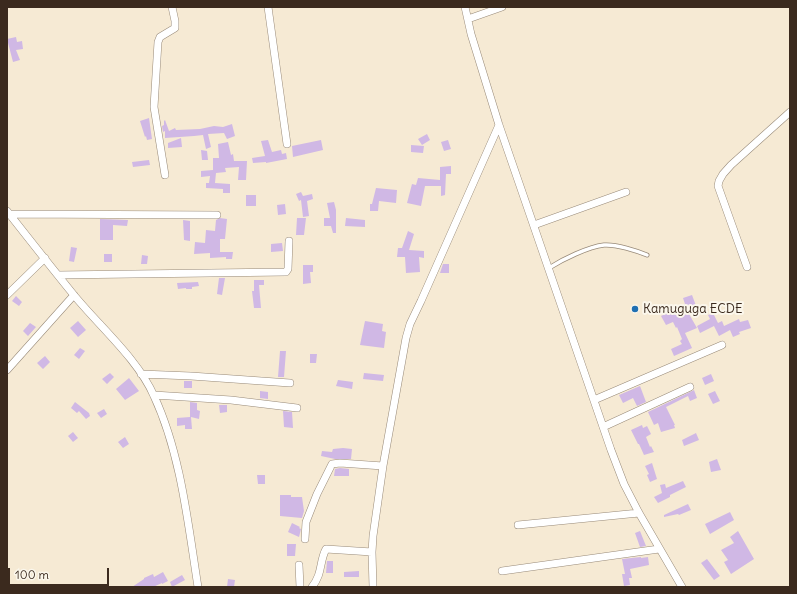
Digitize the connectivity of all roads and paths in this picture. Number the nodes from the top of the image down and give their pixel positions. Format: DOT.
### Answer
graph roads {
  1 [pos="172,7"];
  2 [pos="268,7"];
  3 [pos="465,7"];
  4 [pos="502,7"];
  5 [pos="468,19"];
  6 [pos="790,112"];
  7 [pos="499,125"];
  8 [pos="287,144"];
  9 [pos="165,174"];
  10 [pos="626,192"];
  11 [pos="8,213"];
  12 [pos="217,215"];
  13 [pos="534,225"];
  14 [pos="289,241"];
  15 [pos="648,255"];
  16 [pos="45,258"];
  17 [pos="747,267"];
  18 [pos="549,268"];
  19 [pos="58,275"];
  20 [pos="74,295"];
  21 [pos="7,296"];
  22 [pos="722,345"];
  23 [pos="7,370"];
  24 [pos="141,374"];
  25 [pos="290,383"];
  26 [pos="690,387"];
  27 [pos="154,395"];
  28 [pos="594,400"];
  29 [pos="297,408"];
  30 [pos="603,427"];
  31 [pos="383,466"];
  32 [pos="638,513"];
  33 [pos="518,525"];
  34 [pos="305,539"];
  35 [pos="659,549"];
  36 [pos="372,552"];
  37 [pos="299,564"];
  38 [pos="502,571"];
  39 [pos="198,587"];
  40 [pos="300,587"];
  41 [pos="312,587"];
  42 [pos="373,587"];
  43 [pos="682,587"];
  1 -- 9 [label="street"];
  2 -- 8 [label="street"];
  3 -- 5 [label="street"];
  4 -- 5 [label="street"];
  5 -- 7 [label="street"];
  6 -- 17 [label="street"];
  7 -- 13 [label="street"];
  7 -- 31 [label="street"];
  10 -- 13 [label="street"];
  11 -- 12 [label="street"];
  11 -- 16 [label="street"];
  13 -- 18 [label="street"];
  14 -- 19 [label="street"];
  15 -- 18 [label="lane"];
  16 -- 19 [label="street"];
  16 -- 21 [label="street"];
  18 -- 28 [label="street"];
  19 -- 20 [label="street"];
  20 -- 23 [label="street"];
  20 -- 24 [label="street"];
  22 -- 28 [label="street"];
  24 -- 25 [label="street"];
  24 -- 27 [label="street"];
  26 -- 30 [label="street"];
  27 -- 29 [label="street"];
  27 -- 39 [label="street"];
  28 -- 30 [label="street"];
  30 -- 32 [label="street"];
  31 -- 34 [label="street"];
  31 -- 36 [label="street"];
  32 -- 33 [label="street"];
  32 -- 35 [label="street"];
  35 -- 38 [label="street"];
  35 -- 43 [label="street"];
  36 -- 41 [label="street"];
  36 -- 42 [label="street"];
  37 -- 40 [label="street"];
}
